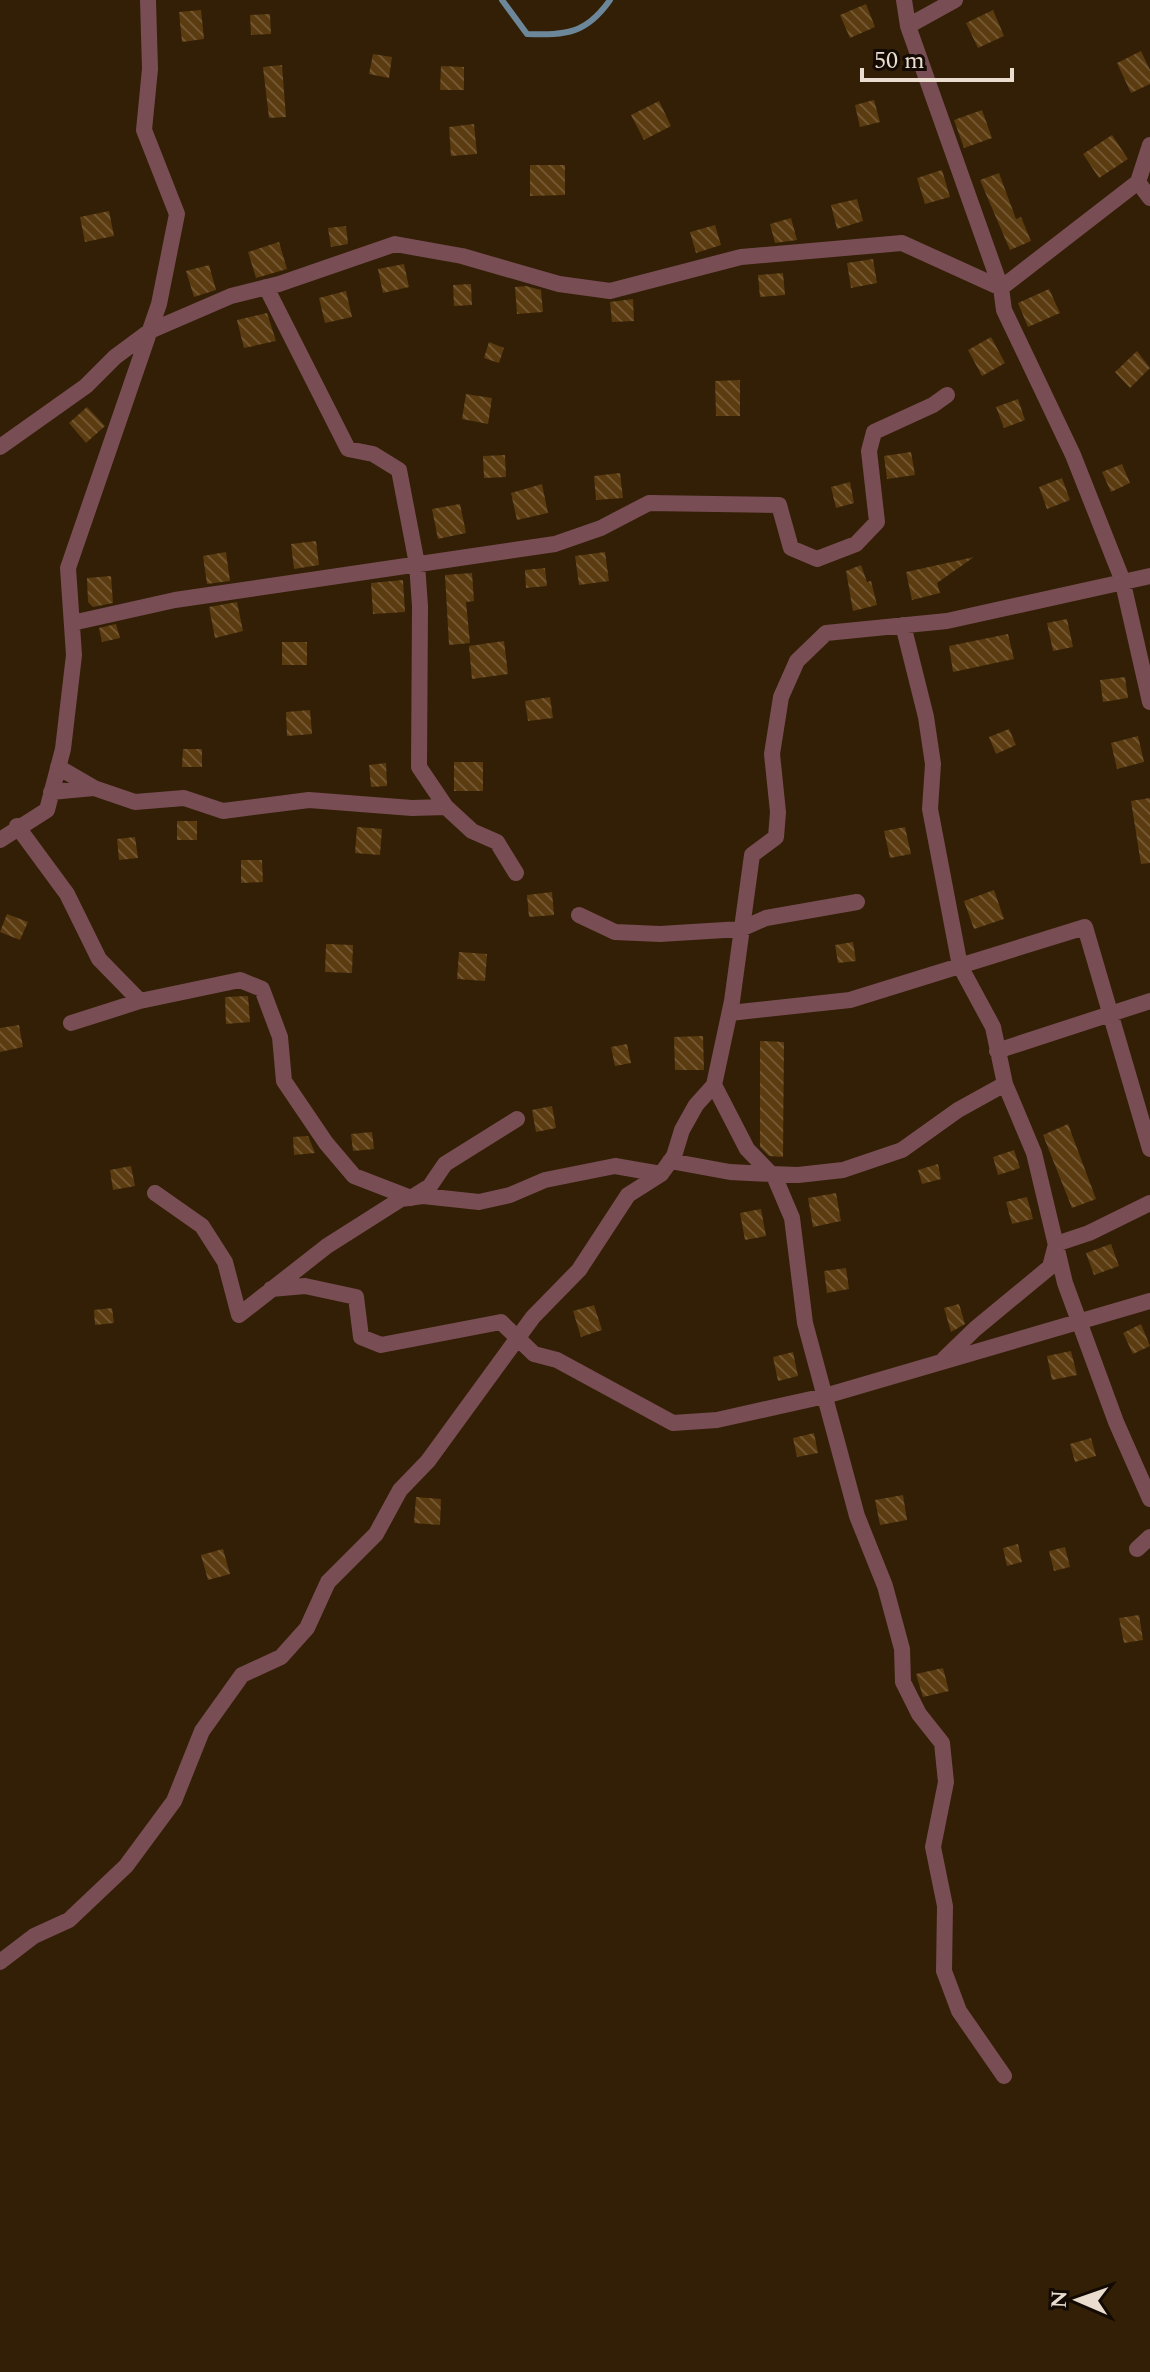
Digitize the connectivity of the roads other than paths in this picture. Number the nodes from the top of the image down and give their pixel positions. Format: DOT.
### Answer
graph roads {
  1 [pos="148,0"];
  2 [pos="904,0"];
  3 [pos="955,0"];
  4 [pos="908,26"];
  5 [pos="1150,145"];
  6 [pos="1138,182"];
  7 [pos="1150,198"];
  8 [pos="266,287"];
  9 [pos="1001,288"];
  10 [pos="150,331"];
  11 [pos="947,395"];
  12 [pos="0,447"];
  13 [pos="417,564"];
  14 [pos="1150,576"];
  15 [pos="1122,579"];
  16 [pos="72,623"];
  17 [pos="903,625"];
  18 [pos="1150,702"];
  19 [pos="58,767"];
  20 [pos="94,788"];
  21 [pos="51,792"];
  22 [pos="446,807"];
  23 [pos="17,826"];
  24 [pos="0,840"];
  25 [pos="516,873"];
  26 [pos="857,902"];
  27 [pos="579,915"];
  28 [pos="741,929"];
  29 [pos="960,966"];
  30 [pos="140,1001"];
  31 [pos="1150,1001"];
  32 [pos="730,1013"];
  33 [pos="1109,1013"];
  34 [pos="71,1023"];
  35 [pos="997,1051"];
  36 [pos="1005,1084"];
  37 [pos="714,1085"];
  38 [pos="517,1119"];
  39 [pos="1150,1149"];
  40 [pos="665,1167"];
  41 [pos="771,1174"];
  42 [pos="155,1193"];
  43 [pos="411,1198"];
  44 [pos="1150,1203"];
  45 [pos="1056,1244"];
  46 [pos="271,1289"];
  47 [pos="1150,1301"];
  48 [pos="1080,1319"];
  49 [pos="519,1336"];
  50 [pos="943,1360"];
  51 [pos="825,1396"];
  52 [pos="1150,1499"];
  53 [pos="1150,1537"];
  54 [pos="1137,1549"];
  55 [pos="0,1962"];
  56 [pos="1004,2076"];
  1 -- 10 [label="street"];
  2 -- 4 [label="street"];
  3 -- 4 [label="street"];
  4 -- 9 [label="street"];
  5 -- 6 [label="street"];
  6 -- 7 [label="street"];
  6 -- 9 [label="street"];
  8 -- 9 [label="street"];
  8 -- 10 [label="street"];
  8 -- 13 [label="street"];
  9 -- 15 [label="street"];
  10 -- 12 [label="street"];
  10 -- 16 [label="street"];
  11 -- 13 [label="street"];
  13 -- 16 [label="street"];
  13 -- 22 [label="street"];
  14 -- 15 [label="street"];
  15 -- 17 [label="street"];
  15 -- 18 [label="street"];
  16 -- 19 [label="street"];
  17 -- 28 [label="street"];
  17 -- 29 [label="street"];
  19 -- 20 [label="street"];
  19 -- 21 [label="street"];
  20 -- 21 [label="street"];
  20 -- 22 [label="street"];
  21 -- 23 [label="street"];
  22 -- 25 [label="street"];
  23 -- 24 [label="street"];
  23 -- 30 [label="street"];
  26 -- 28 [label="street"];
  27 -- 28 [label="street"];
  28 -- 32 [label="street"];
  29 -- 32 [label="street"];
  29 -- 33 [label="street"];
  29 -- 35 [label="street"];
  30 -- 34 [label="street"];
  30 -- 43 [label="street"];
  31 -- 33 [label="street"];
  32 -- 37 [label="street"];
  33 -- 35 [label="street"];
  33 -- 39 [label="street"];
  35 -- 36 [label="street"];
  36 -- 41 [label="street"];
  36 -- 45 [label="street"];
  37 -- 40 [label="street"];
  37 -- 41 [label="street"];
  38 -- 43 [label="street"];
  40 -- 41 [label="street"];
  40 -- 43 [label="street"];
  40 -- 49 [label="street"];
  41 -- 51 [label="street"];
  42 -- 46 [label="street"];
  43 -- 46 [label="street"];
  44 -- 45 [label="street"];
  45 -- 48 [label="street"];
  45 -- 50 [label="street"];
  46 -- 49 [label="street"];
  47 -- 48 [label="street"];
  48 -- 50 [label="street"];
  48 -- 52 [label="street"];
  49 -- 51 [label="street"];
  49 -- 55 [label="street"];
  50 -- 51 [label="street"];
  51 -- 56 [label="street"];
  53 -- 54 [label="street"];
}
